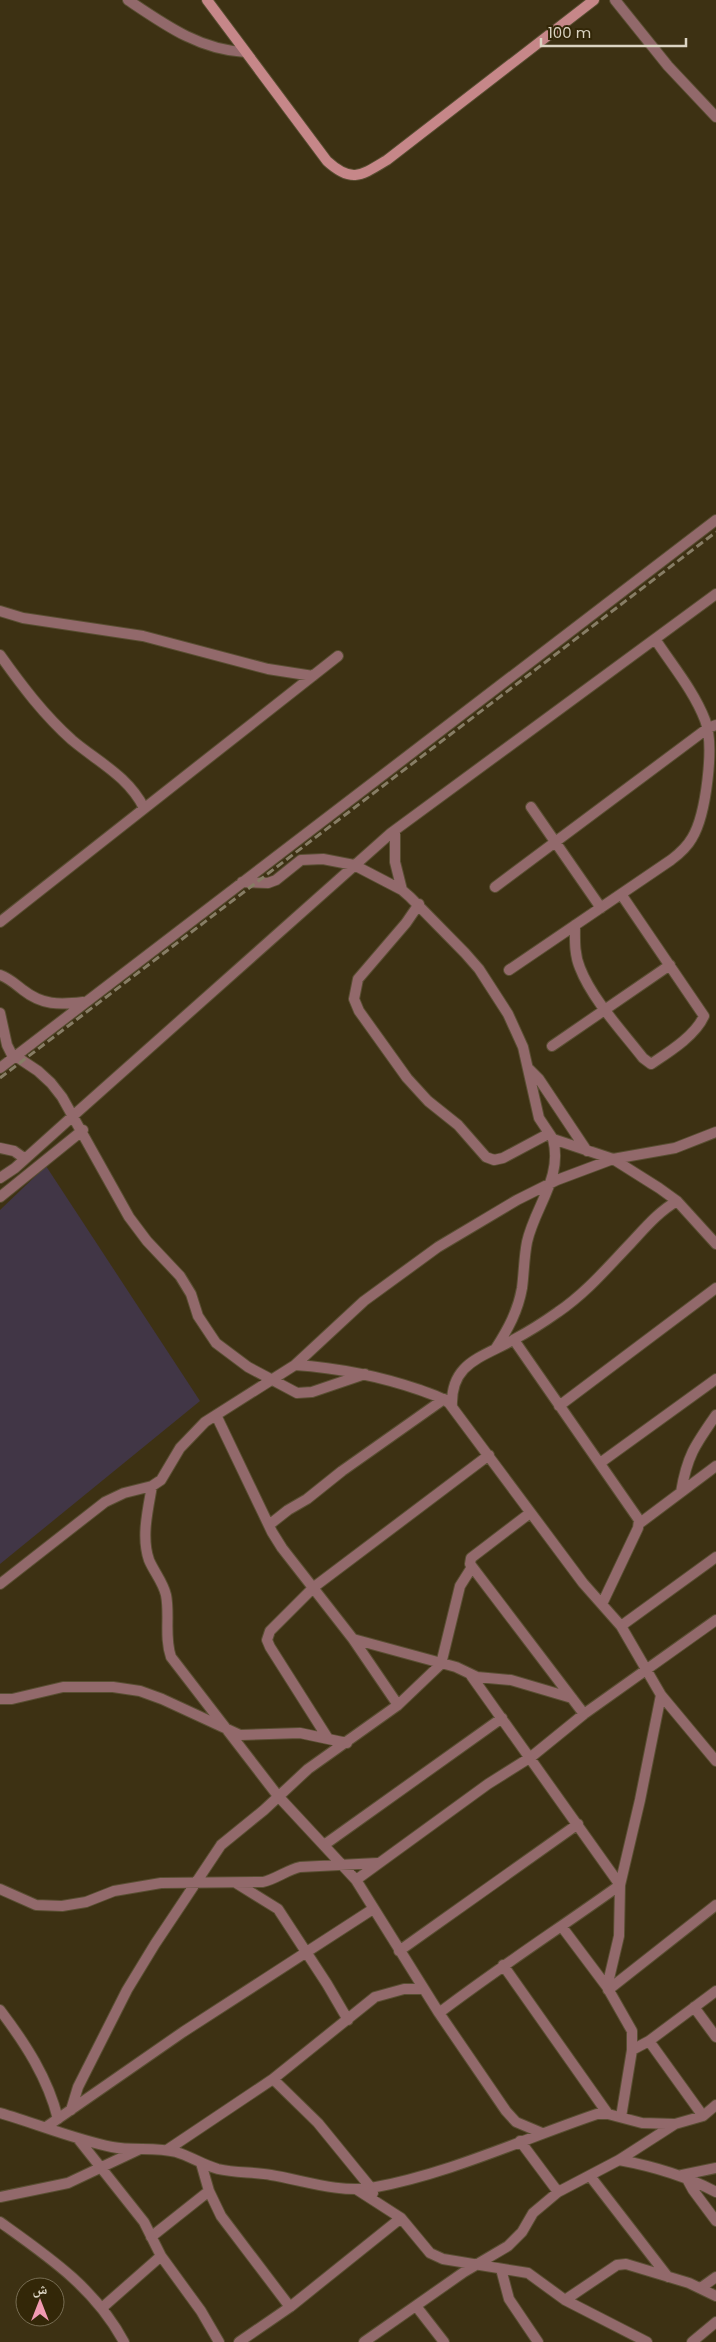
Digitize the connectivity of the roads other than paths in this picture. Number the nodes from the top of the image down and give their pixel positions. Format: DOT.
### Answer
graph roads {
  1 [pos="128,0"];
  2 [pos="206,0"];
  3 [pos="594,0"];
  4 [pos="615,0"];
  5 [pos="245,52"];
  6 [pos="716,117"];
  7 [pos="716,520"];
  8 [pos="716,594"];
  9 [pos="0,611"];
  10 [pos="655,639"];
  11 [pos="0,655"];
  12 [pos="338,656"];
  13 [pos="313,676"];
  14 [pos="712,727"];
  15 [pos="531,807"];
  16 [pos="144,808"];
  17 [pos="395,830"];
  18 [pos="556,842"];
  19 [pos="354,865"];
  20 [pos="242,882"];
  21 [pos="495,887"];
  22 [pos="402,890"];
  23 [pos="621,894"];
  24 [pos="418,904"];
  25 [pos="600,908"];
  26 [pos="0,922"];
  27 [pos="575,925"];
  28 [pos="670,965"];
  29 [pos="509,970"];
  30 [pos="0,975"];
  31 [pos="84,1002"];
  32 [pos="606,1009"];
  33 [pos="0,1013"];
  34 [pos="552,1046"];
  35 [pos="16,1056"];
  36 [pos="0,1068"];
  37 [pos="529,1069"];
  38 [pos="74,1116"];
  39 [pos="83,1130"];
  40 [pos="716,1132"];
  41 [pos="551,1136"];
  42 [pos="0,1148"];
  43 [pos="588,1152"];
  44 [pos="24,1158"];
  45 [pos="613,1159"];
  46 [pos="0,1178"];
  47 [pos="552,1182"];
  48 [pos="0,1197"];
  49 [pos="677,1201"];
  50 [pos="716,1244"];
  51 [pos="716,1288"];
  52 [pos="514,1340"];
  53 [pos="495,1348"];
  54 [pos="295,1365"];
  55 [pos="366,1374"];
  56 [pos="716,1379"];
  57 [pos="272,1380"];
  58 [pos="444,1399"];
  59 [pos="559,1406"];
  60 [pos="452,1407"];
  61 [pos="216,1415"];
  62 [pos="716,1415"];
  63 [pos="489,1455"];
  64 [pos="600,1463"];
  65 [pos="716,1466"];
  66 [pos="152,1486"];
  67 [pos="681,1492"];
  68 [pos="530,1513"];
  69 [pos="640,1523"];
  70 [pos="269,1525"];
  71 [pos="716,1557"];
  72 [pos="472,1567"];
  73 [pos="0,1584"];
  74 [pos="314,1586"];
  75 [pos="602,1604"];
  76 [pos="716,1620"];
  77 [pos="621,1626"];
  78 [pos="353,1639"];
  79 [pos="441,1664"];
  80 [pos="647,1669"];
  81 [pos="470,1674"];
  82 [pos="661,1695"];
  83 [pos="572,1698"];
  84 [pos="0,1699"];
  85 [pos="398,1705"];
  86 [pos="584,1714"];
  87 [pos="502,1718"];
  88 [pos="229,1732"];
  89 [pos="327,1737"];
  90 [pos="347,1743"];
  91 [pos="531,1757"];
  92 [pos="716,1761"];
  93 [pos="278,1796"];
  94 [pos="578,1824"];
  95 [pos="324,1845"];
  96 [pos="378,1863"];
  97 [pos="345,1866"];
  98 [pos="356,1880"];
  99 [pos="196,1882"];
  100 [pos="235,1882"];
  101 [pos="620,1885"];
  102 [pos="0,1889"];
  103 [pos="716,1905"];
  104 [pos="373,1909"];
  105 [pos="562,1927"];
  106 [pos="399,1951"];
  107 [pos="306,1952"];
  108 [pos="503,1965"];
  109 [pos="424,1989"];
  110 [pos="607,1989"];
  111 [pos="716,1991"];
  112 [pos="694,2007"];
  113 [pos="0,2010"];
  114 [pos="439,2013"];
  115 [pos="348,2020"];
  116 [pos="716,2037"];
  117 [pos="649,2041"];
  118 [pos="632,2050"];
  119 [pos="273,2079"];
  120 [pos="716,2104"];
  121 [pos="71,2110"];
  122 [pos="0,2113"];
  123 [pos="608,2114"];
  124 [pos="702,2116"];
  125 [pos="621,2117"];
  126 [pos="58,2118"];
  127 [pos="675,2124"];
  128 [pos="46,2127"];
  129 [pos="542,2133"];
  130 [pos="79,2140"];
  131 [pos="520,2141"];
  132 [pos="141,2148"];
  133 [pos="167,2150"];
  134 [pos="619,2160"];
  135 [pos="201,2163"];
  136 [pos="716,2168"];
  137 [pos="101,2169"];
  138 [pos="590,2176"];
  139 [pos="683,2177"];
  140 [pos="371,2188"];
  141 [pos="356,2189"];
  142 [pos="209,2191"];
  143 [pos="558,2192"];
  144 [pos="716,2192"];
  145 [pos="0,2197"];
  146 [pos="374,2200"];
  147 [pos="401,2218"];
  148 [pos="716,2221"];
  149 [pos="0,2222"];
  150 [pos="151,2237"];
  151 [pos="161,2256"];
  152 [pos="478,2266"];
  153 [pos="501,2269"];
  154 [pos="668,2277"];
  155 [pos="716,2277"];
  156 [pos="702,2287"];
  157 [pos="716,2296"];
  158 [pos="565,2300"];
  159 [pos="416,2306"];
  160 [pos="103,2307"];
  161 [pos="290,2307"];
  162 [pos="716,2322"];
  163 [pos="124,2342"];
  164 [pos="220,2342"];
  165 [pos="239,2342"];
  166 [pos="364,2342"];
  167 [pos="444,2342"];
  168 [pos="538,2342"];
  169 [pos="647,2342"];
  170 [pos="692,2342"];
  1 -- 5 [label="street"];
  2 -- 5 [label="main road"];
  3 -- 5 [label="main road"];
  4 -- 6 [label="street"];
  7 -- 20 [label="street"];
  8 -- 10 [label="street"];
  9 -- 13 [label="street"];
  10 -- 14 [label="street"];
  10 -- 17 [label="street"];
  11 -- 16 [label="street"];
  12 -- 13 [label="street"];
  13 -- 16 [label="street"];
  14 -- 18 [label="street"];
  14 -- 23 [label="street"];
  15 -- 18 [label="street"];
  16 -- 26 [label="street"];
  17 -- 19 [label="street"];
  17 -- 22 [label="street"];
  18 -- 21 [label="street"];
  18 -- 25 [label="street"];
  19 -- 20 [label="street"];
  19 -- 22 [label="street"];
  19 -- 38 [label="street"];
  20 -- 31 [label="street"];
  22 -- 24 [label="street"];
  23 -- 25 [label="street"];
  23 -- 28 [label="street"];
  24 -- 37 [label="street"];
  24 -- 41 [label="street"];
  25 -- 27 [label="street"];
  27 -- 29 [label="street"];
  27 -- 32 [label="street"];
  28 -- 32 [label="street"];
  28 -- 32 [label="street"];
  30 -- 31 [label="street"];
  31 -- 35 [label="street"];
  32 -- 34 [label="street"];
  33 -- 35 [label="street"];
  35 -- 36 [label="street"];
  35 -- 38 [label="street"];
  37 -- 41 [label="street"];
  37 -- 43 [label="street"];
  38 -- 39 [label="street"];
  38 -- 44 [label="street"];
  39 -- 48 [label="street"];
  39 -- 57 [label="street"];
  40 -- 45 [label="street"];
  41 -- 43 [label="street"];
  41 -- 47 [label="street"];
  42 -- 44 [label="street"];
  43 -- 45 [label="street"];
  44 -- 46 [label="street"];
  45 -- 47 [label="street"];
  45 -- 49 [label="street"];
  47 -- 53 [label="street"];
  47 -- 54 [label="street"];
  49 -- 50 [label="street"];
  49 -- 52 [label="street"];
  51 -- 59 [label="street"];
  52 -- 53 [label="street"];
  52 -- 59 [label="street"];
  53 -- 60 [label="street"];
  54 -- 55 [label="street"];
  54 -- 57 [label="street"];
  55 -- 57 [label="street"];
  55 -- 58 [label="street"];
  56 -- 64 [label="street"];
  57 -- 61 [label="street"];
  58 -- 60 [label="street"];
  58 -- 70 [label="street"];
  59 -- 64 [label="street"];
  60 -- 63 [label="street"];
  61 -- 66 [label="street"];
  61 -- 70 [label="street"];
  62 -- 67 [label="street"];
  63 -- 68 [label="street"];
  63 -- 74 [label="street"];
  64 -- 69 [label="street"];
  65 -- 67 [label="street"];
  66 -- 73 [label="street"];
  66 -- 88 [label="street"];
  67 -- 69 [label="street"];
  68 -- 72 [label="street"];
  68 -- 75 [label="street"];
  69 -- 75 [label="street"];
  70 -- 74 [label="street"];
  71 -- 77 [label="street"];
  72 -- 79 [label="street"];
  72 -- 83 [label="street"];
  74 -- 78 [label="street"];
  74 -- 89 [label="street"];
  75 -- 77 [label="street"];
  76 -- 80 [label="street"];
  77 -- 80 [label="street"];
  78 -- 79 [label="street"];
  78 -- 85 [label="street"];
  79 -- 81 [label="street"];
  79 -- 85 [label="street"];
  80 -- 82 [label="street"];
  80 -- 86 [label="street"];
  81 -- 83 [label="street"];
  81 -- 87 [label="street"];
  82 -- 92 [label="street"];
  82 -- 101 [label="street"];
  83 -- 86 [label="street"];
  84 -- 88 [label="street"];
  85 -- 90 [label="street"];
  86 -- 91 [label="street"];
  87 -- 91 [label="street"];
  87 -- 95 [label="street"];
  88 -- 89 [label="street"];
  88 -- 93 [label="street"];
  89 -- 90 [label="street"];
  90 -- 93 [label="street"];
  91 -- 94 [label="street"];
  91 -- 96 [label="street"];
  93 -- 95 [label="street"];
  93 -- 99 [label="street"];
  94 -- 101 [label="street"];
  94 -- 106 [label="street"];
  95 -- 97 [label="street"];
  96 -- 97 [label="street"];
  96 -- 98 [label="street"];
  97 -- 98 [label="street"];
  97 -- 100 [label="street"];
  98 -- 104 [label="street"];
  99 -- 100 [label="street"];
  99 -- 102 [label="street"];
  99 -- 121 [label="street"];
  100 -- 107 [label="street"];
  101 -- 105 [label="street"];
  101 -- 110 [label="street"];
  103 -- 110 [label="street"];
  104 -- 106 [label="street"];
  104 -- 107 [label="street"];
  105 -- 108 [label="street"];
  105 -- 110 [label="street"];
  106 -- 109 [label="street"];
  107 -- 115 [label="street"];
  107 -- 121 [label="street"];
  108 -- 114 [label="street"];
  108 -- 123 [label="street"];
  109 -- 114 [label="street"];
  109 -- 115 [label="street"];
  110 -- 118 [label="street"];
  111 -- 112 [label="street"];
  112 -- 116 [label="street"];
  112 -- 117 [label="street"];
  113 -- 126 [label="street"];
  114 -- 129 [label="street"];
  115 -- 119 [label="street"];
  117 -- 118 [label="street"];
  117 -- 124 [label="street"];
  118 -- 125 [label="street"];
  119 -- 133 [label="street"];
  119 -- 140 [label="street"];
  120 -- 124 [label="street"];
  121 -- 126 [label="street"];
  122 -- 128 [label="street"];
  123 -- 125 [label="street"];
  123 -- 129 [label="street"];
  124 -- 127 [label="street"];
  125 -- 127 [label="street"];
  126 -- 128 [label="street"];
  127 -- 134 [label="street"];
  128 -- 130 [label="street"];
  129 -- 131 [label="street"];
  130 -- 132 [label="street"];
  130 -- 137 [label="street"];
  131 -- 140 [label="street"];
  131 -- 143 [label="street"];
  132 -- 133 [label="street"];
  132 -- 137 [label="street"];
  133 -- 135 [label="street"];
  134 -- 138 [label="street"];
  134 -- 139 [label="street"];
  135 -- 141 [label="street"];
  135 -- 142 [label="street"];
  136 -- 139 [label="street"];
  137 -- 145 [label="street"];
  137 -- 150 [label="street"];
  138 -- 143 [label="street"];
  138 -- 154 [label="street"];
  139 -- 144 [label="street"];
  139 -- 148 [label="street"];
  140 -- 141 [label="street"];
  140 -- 146 [label="street"];
  141 -- 146 [label="street"];
  142 -- 150 [label="street"];
  142 -- 161 [label="street"];
  143 -- 152 [label="street"];
  146 -- 147 [label="street"];
  147 -- 152 [label="street"];
  147 -- 161 [label="street"];
  149 -- 160 [label="street"];
  150 -- 151 [label="street"];
  151 -- 160 [label="street"];
  151 -- 164 [label="street"];
  152 -- 153 [label="street"];
  152 -- 159 [label="street"];
  153 -- 158 [label="street"];
  153 -- 168 [label="street"];
  154 -- 156 [label="street"];
  154 -- 158 [label="street"];
  155 -- 156 [label="street"];
  156 -- 157 [label="street"];
  158 -- 169 [label="street"];
  159 -- 166 [label="street"];
  159 -- 167 [label="street"];
  160 -- 163 [label="street"];
  161 -- 165 [label="street"];
  162 -- 170 [label="street"];
}
